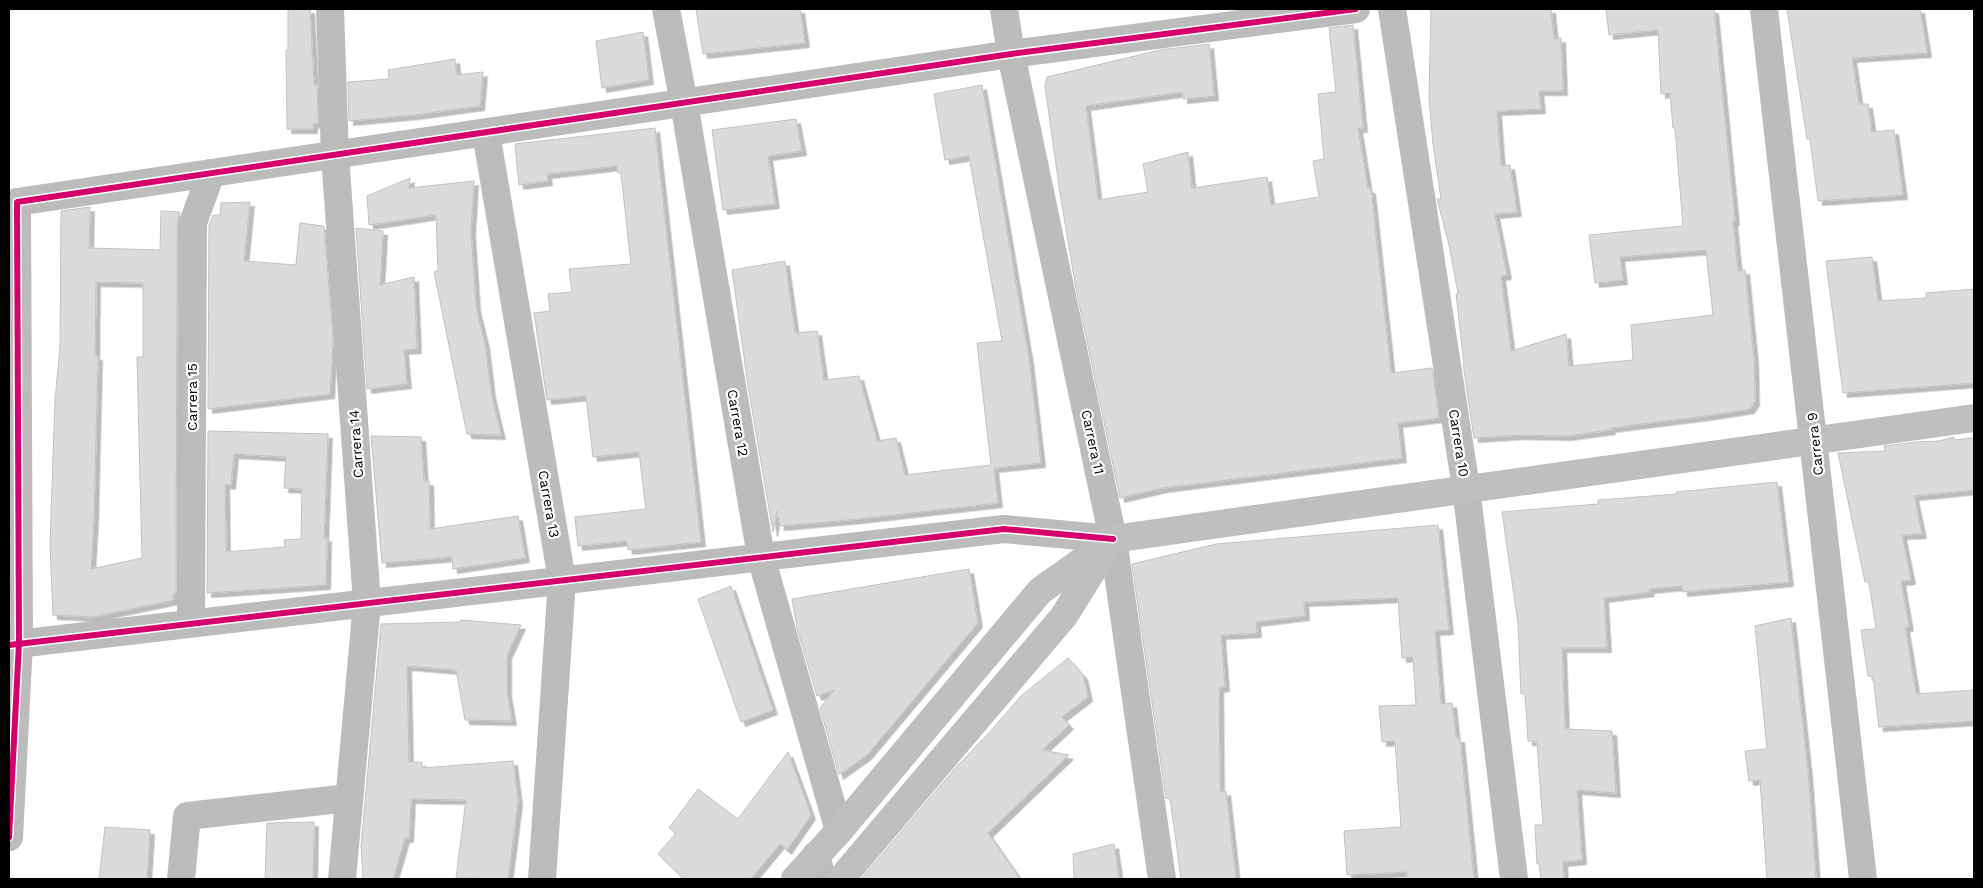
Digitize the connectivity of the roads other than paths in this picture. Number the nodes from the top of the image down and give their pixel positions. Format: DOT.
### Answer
graph roads {
  1 [pos="330,9"];
  2 [pos="666,9"];
  3 [pos="1004,9"];
  4 [pos="1356,9"];
  5 [pos="1392,9"];
  6 [pos="1764,9"];
  7 [pos="1011,54"];
  8 [pos="684,103"];
  9 [pos="486,133"];
  10 [pos="335,155"];
  11 [pos="211,173"];
  12 [pos="1974,418"];
  13 [pos="1814,440"];
  14 [pos="1466,488"];
  15 [pos="1113,539"];
  16 [pos="761,557"];
  17 [pos="562,580"];
  18 [pos="367,603"];
  19 [pos="191,623"];
  20 [pos="14,644"];
  21 [pos="349,798"];
  22 [pos="839,831"];
  23 [pos="9,836"];
  24 [pos="819,867"];
  25 [pos="181,879"];
  26 [pos="342,879"];
  27 [pos="542,879"];
  28 [pos="796,879"];
  29 [pos="841,879"];
  30 [pos="1162,879"];
  31 [pos="1514,879"];
  32 [pos="1863,879"];
  1 -- 10 [label="street, Carrera 14"];
  2 -- 8 [label="street, Carrera 12"];
  3 -- 7 [label="street, Carrera 11"];
  4 -- 7 [label="street"];
  5 -- 14 [label="street, Carrera 10"];
  6 -- 13 [label="street, Carrera 9"];
  7 -- 8 [label="street"];
  7 -- 15 [label="street, Carrera 11"];
  8 -- 9 [label="street"];
  8 -- 16 [label="street, Carrera 12"];
  9 -- 10 [label="street"];
  9 -- 17 [label="street, Carrera 13"];
  10 -- 11 [label="street"];
  10 -- 18 [label="street, Carrera 14"];
  11 -- 19 [label="street, Carrera 15"];
  11 -- 20 [label="street"];
  12 -- 13 [label="main road"];
  13 -- 14 [label="main road"];
  13 -- 32 [label="street, Carrera 9"];
  14 -- 15 [label="main road"];
  14 -- 31 [label="street, Carrera 10"];
  15 -- 16 [label="street"];
  15 -- 22 [label="main road"];
  15 -- 29 [label="main road"];
  15 -- 30 [label="street, Carrera 11"];
  16 -- 17 [label="street"];
  16 -- 22 [label="street, Carrera 12"];
  17 -- 18 [label="street"];
  17 -- 27 [label="street, Carrera 13"];
  18 -- 19 [label="street"];
  18 -- 21 [label="street, Carrera 14"];
  19 -- 20 [label="street"];
  20 -- 23 [label="street"];
  21 -- 25 [label="street"];
  21 -- 26 [label="street, Carrera 14"];
  22 -- 24 [label="main road"];
  24 -- 28 [label="main road"];
}
